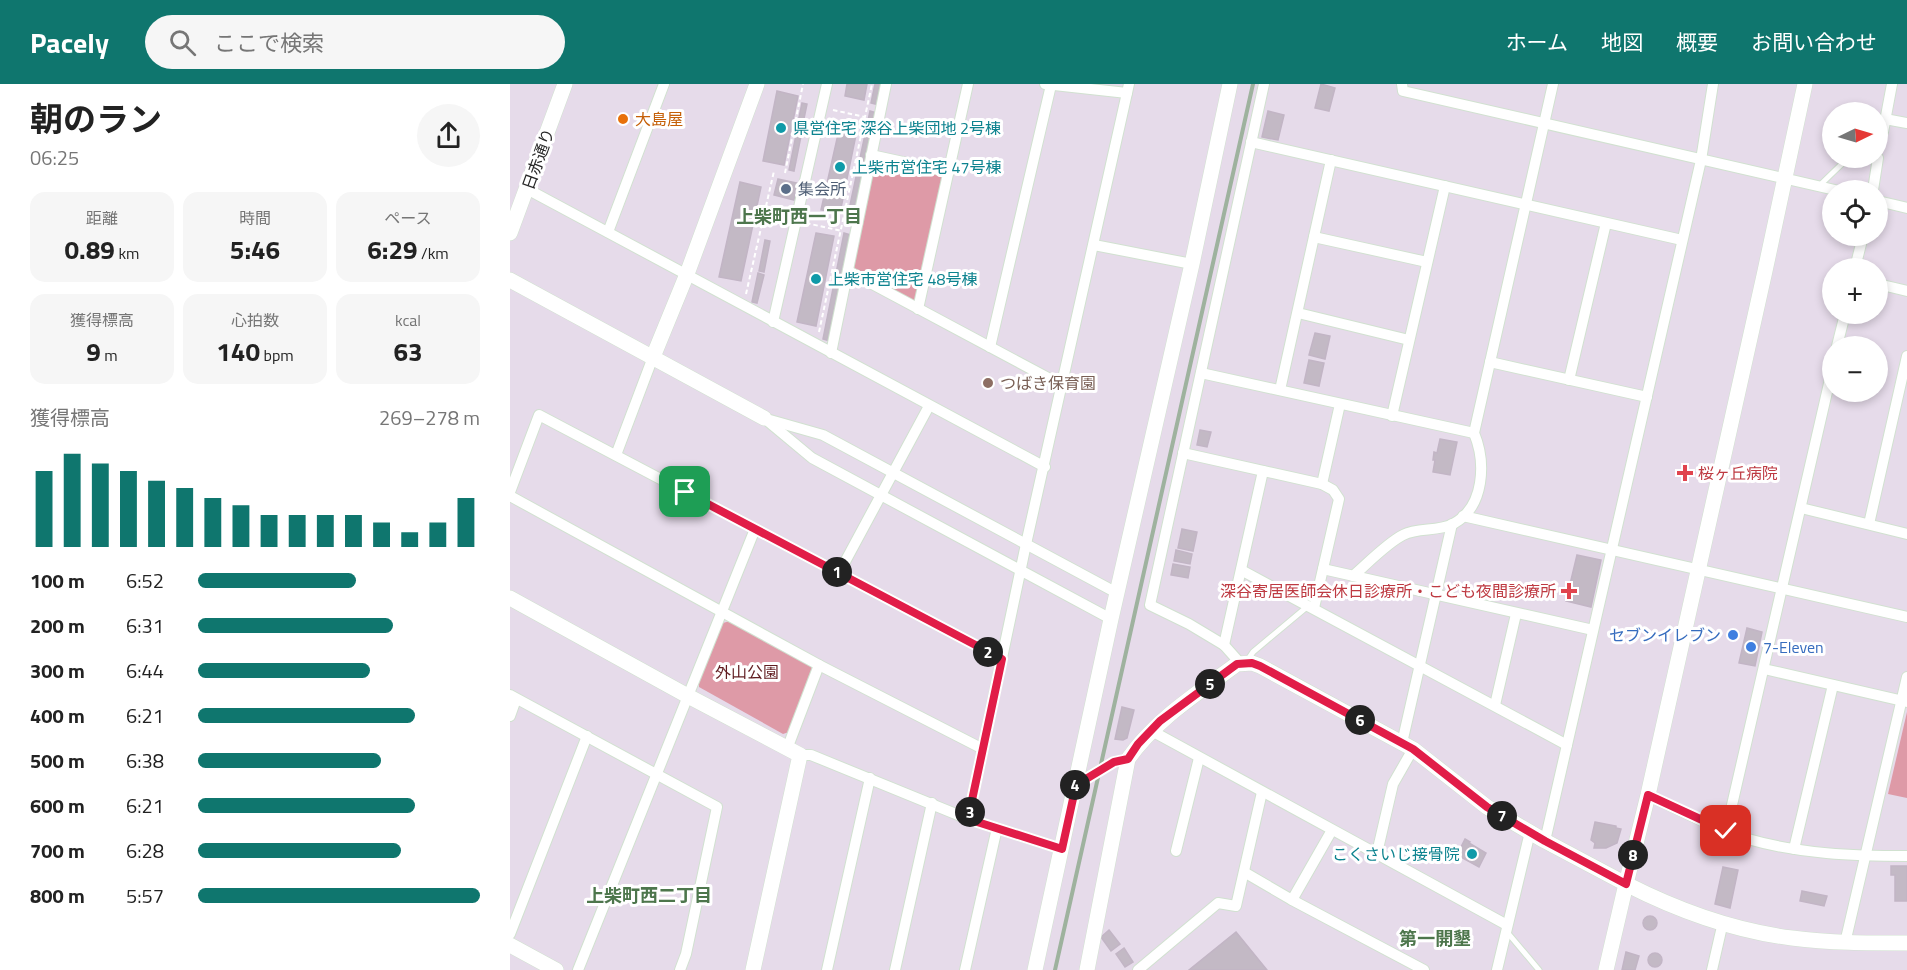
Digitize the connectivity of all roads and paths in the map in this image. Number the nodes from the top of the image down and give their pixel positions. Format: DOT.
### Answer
graph roads {
  1 [pos="565,84"];
  2 [pos="664,84"];
  3 [pos="757,84"];
  4 [pos="803,84"];
  5 [pos="826,84"];
  6 [pos="872,84"];
  7 [pos="886,84"];
  8 [pos="968,84"];
  9 [pos="1045,84"];
  10 [pos="1230,84"];
  11 [pos="1264,84"];
  12 [pos="1402,84"];
  13 [pos="1553,84"];
  14 [pos="1713,84"];
  15 [pos="1805,84"];
  16 [pos="1892,84"];
  17 [pos="1051,85"];
  18 [pos="1128,88"];
  19 [pos="821,107"];
  20 [pos="1888,107"];
  21 [pos="865,117"];
  22 [pos="1888,119"];
  23 [pos="1907,123"];
  24 [pos="1544,125"];
  25 [pos="1251,142"];
  26 [pos="872,155"];
  27 [pos="1331,160"];
  28 [pos="1701,160"];
  29 [pos="1838,168"];
  30 [pos="774,171"];
  31 [pos="949,172"];
  32 [pos="785,173"];
  33 [pos="1786,179"];
  34 [pos="1445,186"];
  35 [pos="1819,186"];
  36 [pos="1822,187"];
  37 [pos="527,189"];
  38 [pos="1888,203"];
  39 [pos="1526,204"];
  40 [pos="1907,208"];
  41 [pos="796,220"];
  42 [pos="1606,223"];
  43 [pos="842,231"];
  44 [pos="608,232"];
  45 [pos="510,233"];
  46 [pos="1314,237"];
  47 [pos="1682,240"];
  48 [pos="1094,244"];
  49 [pos="1427,262"];
  50 [pos="1192,264"];
  51 [pos="848,271"];
  52 [pos="687,274"];
  53 [pos="510,280"];
  54 [pos="1888,286"];
  55 [pos="1907,291"];
  56 [pos="744,305"];
  57 [pos="918,309"];
  58 [pos="1298,314"];
  59 [pos="773,322"];
  60 [pos="811,330"];
  61 [pos="1409,340"];
  62 [pos="990,347"];
  63 [pos="831,353"];
  64 [pos="1907,356"];
  65 [pos="653,357"];
  66 [pos="1490,362"];
  67 [pos="1201,373"];
  68 [pos="1569,380"];
  69 [pos="1063,386"];
  70 [pos="1280,390"];
  71 [pos="1647,397"];
  72 [pos="1825,402"];
  73 [pos="1340,404"];
  74 [pos="929,406"];
  75 [pos="1392,416"];
  76 [pos="764,418"];
  77 [pos="1474,433"];
  78 [pos="1183,453"];
  79 [pos="616,455"];
  80 [pos="1045,467"];
  81 [pos="1263,471"];
  82 [pos="892,472"];
  83 [pos="1322,484"];
  84 [pos="510,494"];
  85 [pos="880,495"];
  86 [pos="1800,508"];
  87 [pos="1463,516"];
  88 [pos="1452,524"];
  89 [pos="1869,524"];
  90 [pos="755,529"];
  91 [pos="1907,534"];
  92 [pos="1026,544"];
  93 [pos="1612,550"];
  94 [pos="1323,569"];
  95 [pos="1698,569"];
  96 [pos="1241,570"];
  97 [pos="1021,571"];
  98 [pos="839,573"];
  99 [pos="1353,576"];
  100 [pos="1782,588"];
  101 [pos="1117,593"];
  102 [pos="1436,595"];
  103 [pos="510,598"];
  104 [pos="1311,607"];
  105 [pos="722,611"];
  106 [pos="1516,614"];
  107 [pos="1907,617"];
  108 [pos="1111,619"];
  109 [pos="1593,630"];
  110 [pos="1224,645"];
  111 [pos="1002,659"];
  112 [pos="1243,663"];
  113 [pos="819,665"];
  114 [pos="1420,667"];
  115 [pos="1764,669"];
  116 [pos="1907,677"];
  117 [pos="1833,685"];
  118 [pos="686,695"];
  119 [pos="513,697"];
  120 [pos="1904,701"];
  121 [pos="1494,705"];
  122 [pos="510,716"];
  123 [pos="1150,730"];
  124 [pos="587,736"];
  125 [pos="1567,745"];
  126 [pos="1408,746"];
  127 [pos="983,748"];
  128 [pos="794,752"];
  129 [pos="1199,758"];
  130 [pos="1128,759"];
  131 [pos="657,774"];
  132 [pos="870,778"];
  133 [pos="1076,785"];
  134 [pos="1262,792"];
  135 [pos="1648,795"];
  136 [pos="932,803"];
  137 [pos="968,819"];
  138 [pos="997,828"];
  139 [pos="1332,830"];
  140 [pos="1726,831"];
  141 [pos="1530,832"];
  142 [pos="1545,841"];
  143 [pos="1062,849"];
  144 [pos="1794,849"];
  145 [pos="1176,851"];
  146 [pos="1377,854"];
  147 [pos="1866,856"];
  148 [pos="1907,856"];
  149 [pos="1244,872"];
  150 [pos="1626,884"];
  151 [pos="1292,900"];
  152 [pos="1723,922"];
  153 [pos="1507,928"];
  154 [pos="510,934"];
  155 [pos="1845,943"];
  156 [pos="1907,943"];
  157 [pos="510,945"];
  158 [pos="556,970"];
  159 [pos="578,970"];
  160 [pos="680,970"];
  161 [pos="753,970"];
  162 [pos="827,970"];
  163 [pos="895,970"];
  164 [pos="965,970"];
  165 [pos="1035,970"];
  166 [pos="1087,970"];
  167 [pos="1138,970"];
  168 [pos="1424,970"];
  169 [pos="1497,970"];
  170 [pos="1539,970"];
  171 [pos="1606,970"];
  172 [pos="1712,970"];
  1 -- 37 [label="street, 日赤通り"];
  2 -- 44 [label="street"];
  3 -- 52 [label="street"];
  4 -- 32 [label="path"];
  5 -- 19 [label="street"];
  6 -- 21 [label="path"];
  7 -- 26 [label="street"];
  8 -- 31 [label="street"];
  9 -- 17 [label="street"];
  10 -- 50 [label="street"];
  11 -- 25 [label="street"];
  12 -- 24 [label="street"];
  13 -- 24 [label="street"];
  14 -- 28 [label="street"];
  15 -- 33 [label="street"];
  16 -- 20 [label="street"];
  17 -- 18 [label="street"];
  17 -- 62 [label="street"];
  18 -- 48 [label="street"];
  19 -- 21 [label="path"];
  19 -- 41 [label="street"];
  21 -- 43 [label="path"];
  22 -- 23 [label="street"];
  24 -- 28 [label="street"];
  24 -- 39 [label="street"];
  25 -- 27 [label="street"];
  25 -- 67 [label="street"];
  26 -- 31 [label="street"];
  26 -- 51 [label="street"];
  27 -- 34 [label="street"];
  27 -- 46 [label="street"];
  28 -- 33 [label="street"];
  28 -- 47 [label="street"];
  29 -- 35 [label="lane"];
  30 -- 56 [label="path"];
  31 -- 57 [label="street"];
  33 -- 35 [label="street"];
  33 -- 95 [label="street"];
  34 -- 39 [label="street"];
  34 -- 49 [label="street"];
  35 -- 36 [label="street"];
  37 -- 44 [label="street"];
  37 -- 45 [label="street, 日赤通り"];
  38 -- 40 [label="street"];
  39 -- 42 [label="street"];
  39 -- 66 [label="street"];
  41 -- 43 [label="path"];
  41 -- 59 [label="street"];
  42 -- 47 [label="street"];
  42 -- 68 [label="street"];
  43 -- 60 [label="path"];
  44 -- 52 [label="street"];
  46 -- 49 [label="street"];
  46 -- 58 [label="street"];
  47 -- 71 [label="street"];
  48 -- 50 [label="street"];
  48 -- 69 [label="street"];
  49 -- 61 [label="street"];
  50 -- 101 [label="street"];
  51 -- 57 [label="street"];
  51 -- 63 [label="street"];
  52 -- 56 [label="street"];
  52 -- 65 [label="street"];
  53 -- 65 [label="street"];
  54 -- 55 [label="street"];
  56 -- 59 [label="street"];
  57 -- 62 [label="street"];
  58 -- 61 [label="street"];
  58 -- 70 [label="street"];
  59 -- 63 [label="street"];
  61 -- 75 [label="street"];
  62 -- 69 [label="street"];
  63 -- 74 [label="street"];
  64 -- 89 [label="street"];
  65 -- 76 [label="street"];
  65 -- 79 [label="street"];
  66 -- 68 [label="street"];
  66 -- 77 [label="street"];
  67 -- 70 [label="street"];
  67 -- 78 [label="street"];
  68 -- 71 [label="street"];
  69 -- 80 [label="street"];
  70 -- 73 [label="street"];
  71 -- 93 [label="street"];
  72 -- 86 [label="street"];
  73 -- 75 [label="street"];
  73 -- 83 [label="street"];
  74 -- 80 [label="street"];
  74 -- 82 [label="street"];
  75 -- 77 [label="street"];
  76 -- 82 [label="street"];
  76 -- 85 [label="street"];
  77 -- 87 [label="street"];
  78 -- 81 [label="street"];
  78 -- 110 [label="street"];
  79 -- 84 [label="street"];
  79 -- 90 [label="street"];
  80 -- 92 [label="street"];
  81 -- 83 [label="street"];
  81 -- 96 [label="street"];
  82 -- 85 [label="street"];
  82 -- 92 [label="street"];
  83 -- 94 [label="street"];
  84 -- 105 [label="street"];
  85 -- 97 [label="street"];
  85 -- 98 [label="street"];
  86 -- 89 [label="street"];
  86 -- 100 [label="street"];
  87 -- 88 [label="street"];
  87 -- 93 [label="street"];
  88 -- 99 [label="street"];
  88 -- 102 [label="street"];
  89 -- 91 [label="street"];
  90 -- 98 [label="street"];
  90 -- 105 [label="street"];
  92 -- 97 [label="street"];
  92 -- 101 [label="street"];
  93 -- 95 [label="street"];
  93 -- 109 [label="street"];
  94 -- 99 [label="street"];
  94 -- 104 [label="street"];
  95 -- 100 [label="street"];
  95 -- 135 [label="street"];
  96 -- 104 [label="street"];
  96 -- 110 [label="street"];
  97 -- 108 [label="street"];
  97 -- 111 [label="street"];
  98 -- 111 [label="street"];
  99 -- 102 [label="street"];
  100 -- 107 [label="street"];
  100 -- 115 [label="street"];
  101 -- 108 [label="street"];
  102 -- 106 [label="street"];
  102 -- 114 [label="street"];
  103 -- 118 [label="street"];
  104 -- 112 [label="lane"];
  104 -- 114 [label="street"];
  105 -- 113 [label="street"];
  105 -- 118 [label="street"];
  106 -- 109 [label="street"];
  106 -- 121 [label="street"];
  108 -- 133 [label="street"];
  109 -- 125 [label="street"];
  110 -- 112 [label="street"];
  111 -- 127 [label="street"];
  112 -- 123 [label="street"];
  112 -- 126 [label="street"];
  113 -- 127 [label="street"];
  113 -- 128 [label="street"];
  114 -- 121 [label="street"];
  114 -- 126 [label="street"];
  115 -- 117 [label="street"];
  115 -- 140 [label="street"];
  116 -- 120 [label="street"];
  117 -- 120 [label="street"];
  117 -- 144 [label="street"];
  118 -- 128 [label="street"];
  118 -- 131 [label="street"];
  119 -- 122 [label="street"];
  119 -- 124 [label="street"];
  120 -- 147 [label="street"];
  121 -- 125 [label="street"];
  123 -- 129 [label="street"];
  123 -- 130 [label="street"];
  124 -- 131 [label="street"];
  124 -- 154 [label="street"];
  125 -- 142 [label="street"];
  126 -- 141 [label="street"];
  126 -- 146 [label="street"];
  127 -- 137 [label="street"];
  128 -- 132 [label="street"];
  128 -- 161 [label="street"];
  129 -- 134 [label="street"];
  129 -- 145 [label="street"];
  130 -- 133 [label="street"];
  130 -- 166 [label="street"];
  131 -- 159 [label="street"];
  131 -- 160 [label="street"];
  132 -- 136 [label="street"];
  132 -- 162 [label="street"];
  133 -- 143 [label="street"];
  134 -- 139 [label="street"];
  134 -- 149 [label="street"];
  135 -- 140 [label="street"];
  135 -- 150 [label="street"];
  136 -- 137 [label="street"];
  136 -- 163 [label="street"];
  137 -- 138 [label="street"];
  138 -- 143 [label="street"];
  138 -- 164 [label="street"];
  139 -- 146 [label="street"];
  139 -- 151 [label="street"];
  140 -- 144 [label="street"];
  141 -- 142 [label="street"];
  141 -- 153 [label="street"];
  142 -- 150 [label="street"];
  143 -- 165 [label="street"];
  144 -- 147 [label="street"];
  146 -- 153 [label="street"];
  147 -- 148 [label="street"];
  147 -- 155 [label="street"];
  149 -- 151 [label="street"];
  149 -- 167 [label="street"];
  150 -- 152 [label="street"];
  150 -- 171 [label="street"];
  151 -- 168 [label="street"];
  152 -- 155 [label="street"];
  152 -- 172 [label="street"];
  153 -- 169 [label="street"];
  153 -- 170 [label="lane"];
  155 -- 156 [label="street"];
  157 -- 158 [label="street"];
}
